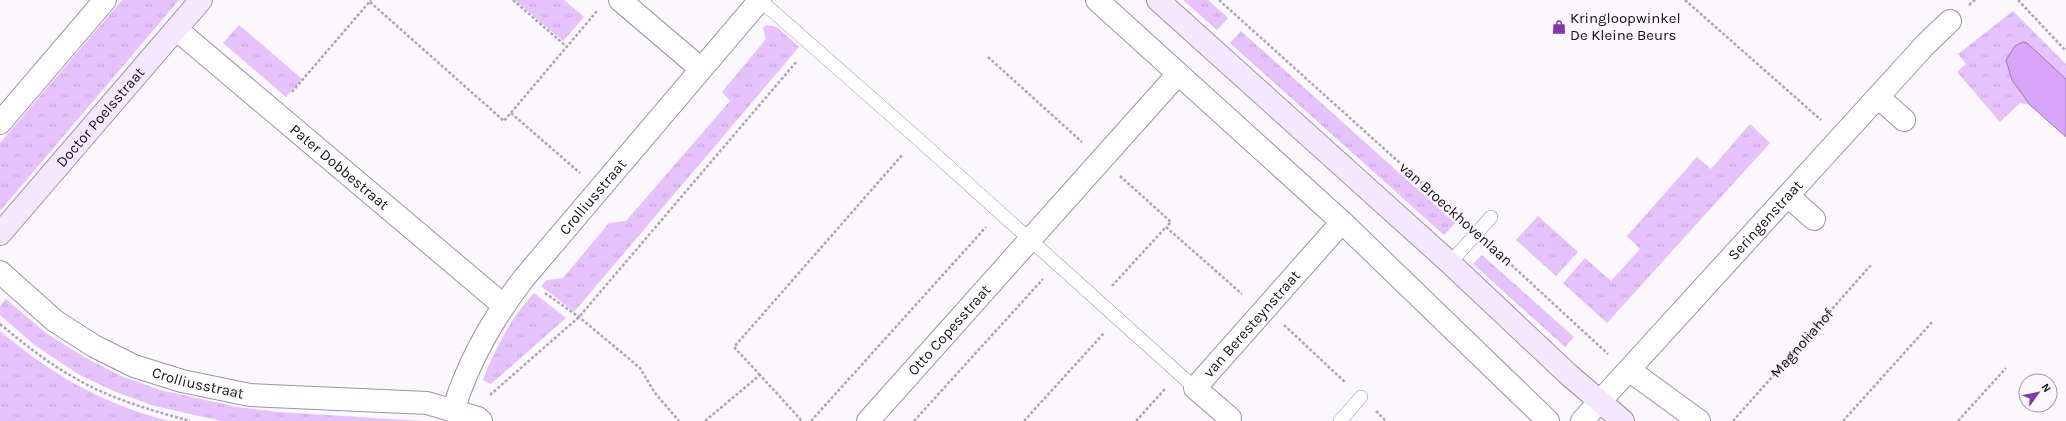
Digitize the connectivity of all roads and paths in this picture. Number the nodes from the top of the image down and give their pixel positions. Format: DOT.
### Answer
graph roads {
  1 [pos="105,0"];
  2 [pos="201,0"];
  3 [pos="512,0"];
  4 [pos="760,0"];
  5 [pos="1097,0"];
  6 [pos="1158,0"];
  7 [pos="1220,0"];
  8 [pos="1685,0"];
  9 [pos="2018,0"];
  10 [pos="370,1"];
  11 [pos="611,3"];
  12 [pos="1950,21"];
  13 [pos="176,29"];
  14 [pos="811,44"];
  15 [pos="567,47"];
  16 [pos="2066,52"];
  17 [pos="701,69"];
  18 [pos="1178,74"];
  19 [pos="1878,97"];
  20 [pos="275,112"];
  21 [pos="511,112"];
  22 [pos="1904,120"];
  23 [pos="0,123"];
  24 [pos="918,138"];
  25 [pos="1841,138"];
  26 [pos="599,190"];
  27 [pos="1788,196"];
  28 [pos="1000,212"];
  29 [pos="1491,217"];
  30 [pos="1814,219"];
  31 [pos="1342,222"];
  32 [pos="1477,233"];
  33 [pos="0,234"];
  34 [pos="1030,239"];
  35 [pos="1057,263"];
  36 [pos="1450,263"];
  37 [pos="1872,265"];
  38 [pos="0,272"];
  39 [pos="524,278"];
  40 [pos="1098,301"];
  41 [pos="503,305"];
  42 [pos="1264,310"];
  43 [pos="579,317"];
  44 [pos="1117,318"];
  45 [pos="1934,321"];
  46 [pos="0,324"];
  47 [pos="2006,368"];
  48 [pos="1630,370"];
  49 [pos="1179,374"];
  50 [pos="760,376"];
  51 [pos="1195,388"];
  52 [pos="1361,397"];
  53 [pos="1600,403"];
  54 [pos="453,411"];
  55 [pos="478,420"];
  56 [pos="1230,420"];
  57 [pos="190,421"];
  58 [pos="679,421"];
  59 [pos="705,421"];
  60 [pos="802,421"];
  61 [pos="811,421"];
  62 [pos="868,421"];
  63 [pos="914,421"];
  64 [pos="1024,421"];
  65 [pos="1136,421"];
  66 [pos="1340,421"];
  67 [pos="1386,421"];
  68 [pos="1548,421"];
  69 [pos="1582,421"];
  70 [pos="1623,421"];
  71 [pos="1699,421"];
  72 [pos="1733,421"];
  73 [pos="1843,421"];
  74 [pos="1958,421"];
  1 -- 23 [label="street"];
  2 -- 13 [label="street, Doctor Poelsstraat"];
  3 -- 15 [label="path"];
  4 -- 14 [label="lane, Crolliusstraat"];
  4 -- 17 [label="street, Crolliusstraat"];
  5 -- 18 [label="street"];
  6 -- 36 [label="street"];
  7 -- 32 [label="path, van Broeckhovenlaan"];
  8 -- 25 [label="path"];
  9 -- 16 [label="path"];
  10 -- 20 [label="path"];
  10 -- 21 [label="path"];
  11 -- 15 [label="path"];
  11 -- 17 [label="street"];
  12 -- 19 [label="street, Seringenstraat"];
  13 -- 20 [label="street, Pater Dobbestraat"];
  13 -- 33 [label="street, Doctor Poelsstraat"];
  14 -- 24 [label="lane, Crolliusstraat"];
  14 -- 43 [label="path"];
  15 -- 21 [label="path"];
  17 -- 26 [label="street, Crolliusstraat"];
  18 -- 31 [label="street"];
  18 -- 34 [label="street, Otto Copesstraat"];
  19 -- 22 [label="street"];
  19 -- 25 [label="street, Seringenstraat"];
  20 -- 41 [label="street, Pater Dobbestraat"];
  21 -- 26 [label="path"];
  24 -- 28 [label="lane"];
  24 -- 50 [label="path"];
  25 -- 27 [label="street, Seringenstraat"];
  26 -- 39 [label="street, Crolliusstraat"];
  27 -- 30 [label="street"];
  27 -- 48 [label="street, Seringenstraat"];
  28 -- 34 [label="lane"];
  28 -- 61 [label="path"];
  29 -- 32 [label="lane"];
  31 -- 42 [label="street, van Beresteynstraat"];
  31 -- 68 [label="street"];
  32 -- 36 [label="lane"];
  32 -- 48 [label="path, van Broeckhovenlaan"];
  34 -- 35 [label="lane"];
  34 -- 62 [label="street, Otto Copesstraat"];
  35 -- 40 [label="lane"];
  35 -- 63 [label="path"];
  36 -- 53 [label="street"];
  37 -- 72 [label="path, Magnoliahof"];
  38 -- 54 [label="street, Crolliusstraat"];
  39 -- 41 [label="street, Crolliusstraat"];
  39 -- 43 [label="path"];
  40 -- 42 [label="path"];
  40 -- 44 [label="lane"];
  41 -- 54 [label="street, Crolliusstraat"];
  42 -- 51 [label="street, van Beresteynstraat"];
  42 -- 52 [label="path"];
  43 -- 55 [label="path"];
  43 -- 58 [label="path"];
  44 -- 49 [label="lane"];
  44 -- 64 [label="path"];
  45 -- 73 [label="path"];
  46 -- 57 [label="path"];
  47 -- 74 [label="path"];
  48 -- 53 [label="street, Seringenstraat"];
  48 -- 71 [label="street"];
  49 -- 51 [label="lane"];
  49 -- 65 [label="path"];
  50 -- 59 [label="path"];
  50 -- 60 [label="path"];
  51 -- 56 [label="street, van Beresteynstraat"];
  52 -- 66 [label="lane"];
  52 -- 67 [label="path"];
  53 -- 69 [label="street, Seringenstraat"];
  53 -- 70 [label="street"];
  54 -- 55 [label="street, Crolliusstraat"];
}
